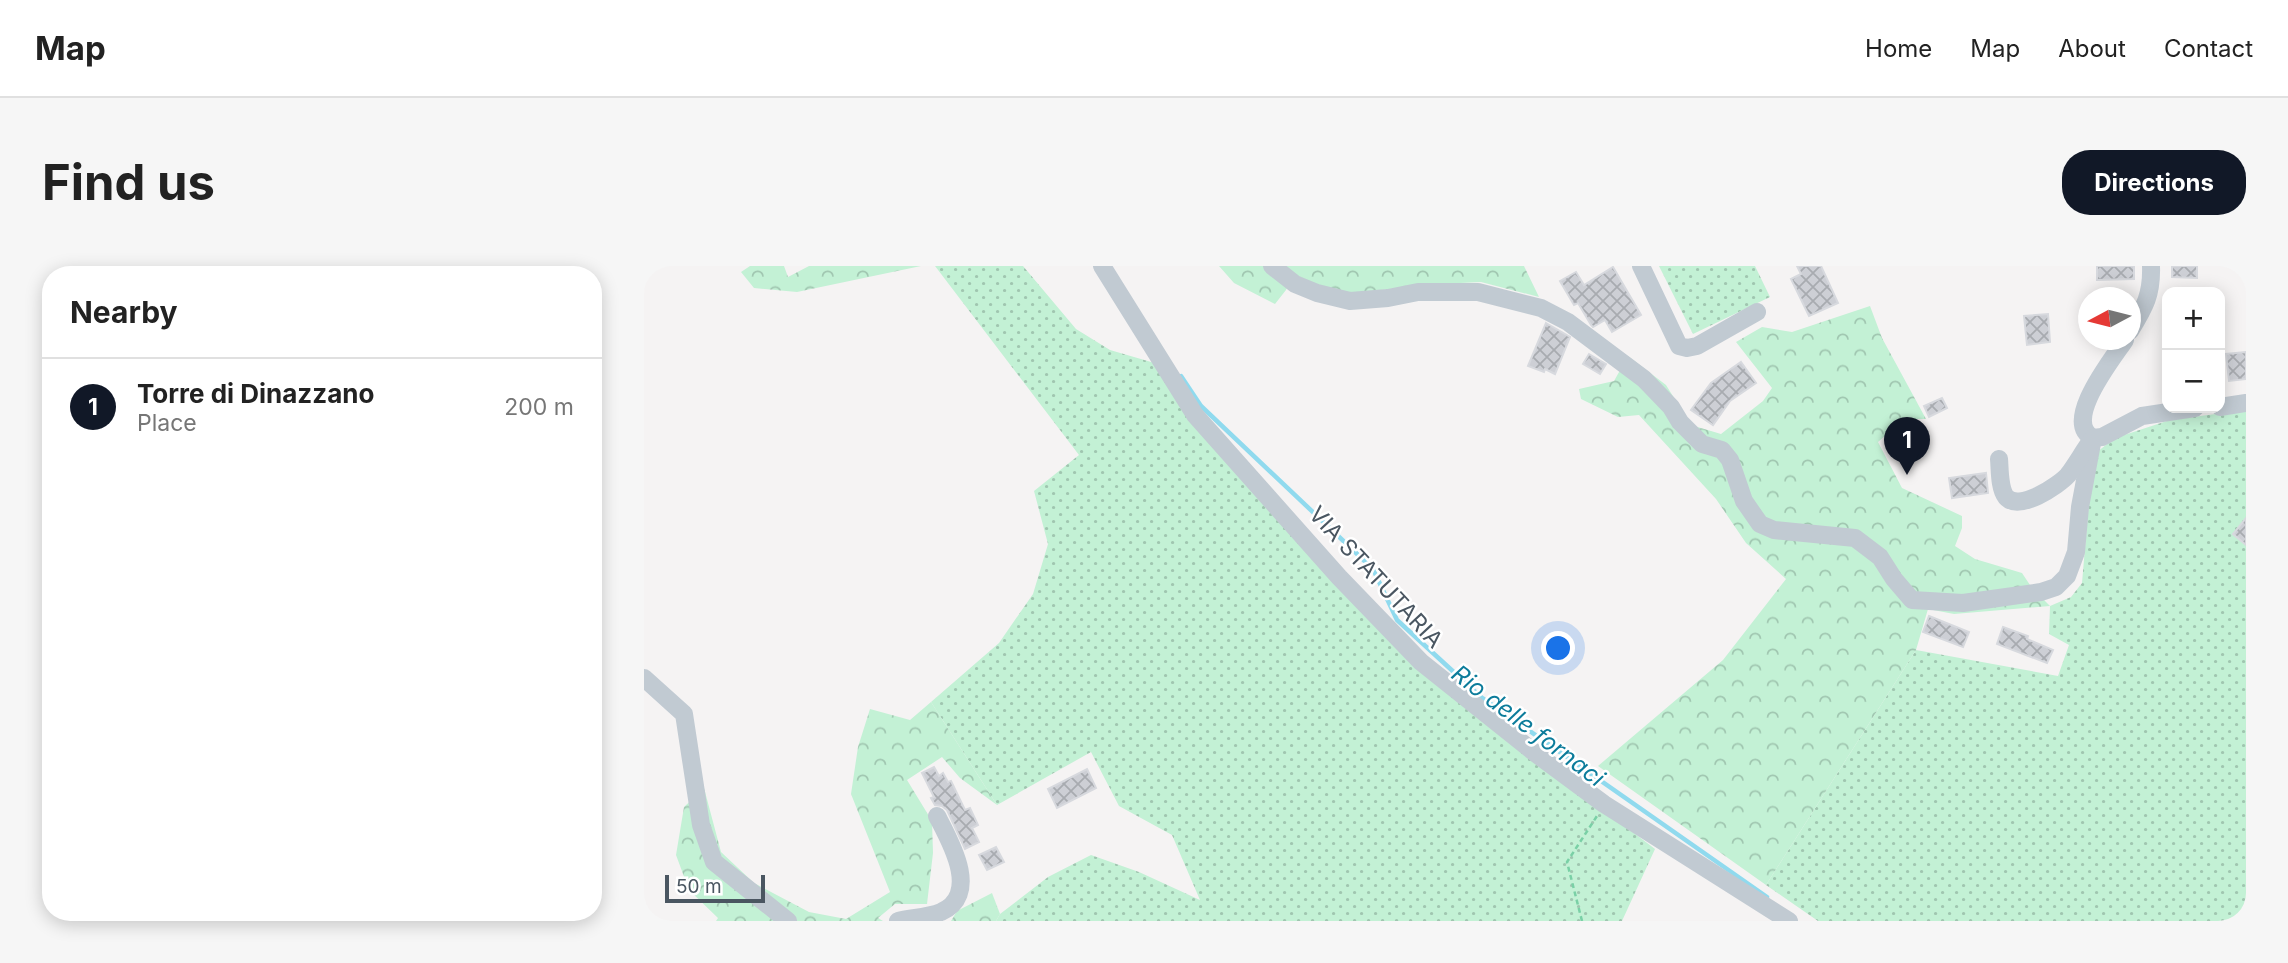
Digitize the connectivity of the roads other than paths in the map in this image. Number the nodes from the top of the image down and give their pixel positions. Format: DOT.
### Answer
graph roads {
  1 [pos="1102,266"];
  2 [pos="1272,266"];
  3 [pos="1641,266"];
  4 [pos="2151,266"];
  5 [pos="1756,312"];
  6 [pos="2141,312"];
  7 [pos="2118,350"];
  8 [pos="2246,403"];
  9 [pos="2225,406"];
  10 [pos="2162,413"];
  11 [pos="2093,438"];
  12 [pos="1998,459"];
  13 [pos="644,678"];
  14 [pos="937,816"];
  15 [pos="788,921"];
  16 [pos="898,921"];
  17 [pos="1789,921"];
  1 -- 17 [label="street, VIA STATUTARIA"];
  2 -- 11 [label="street"];
  3 -- 5 [label="street"];
  4 -- 6 [label="street"];
  7 -- 11 [label="street"];
  8 -- 9 [label="street"];
  10 -- 11 [label="street"];
  11 -- 12 [label="street"];
  13 -- 15 [label="street"];
  14 -- 16 [label="street"];
}
